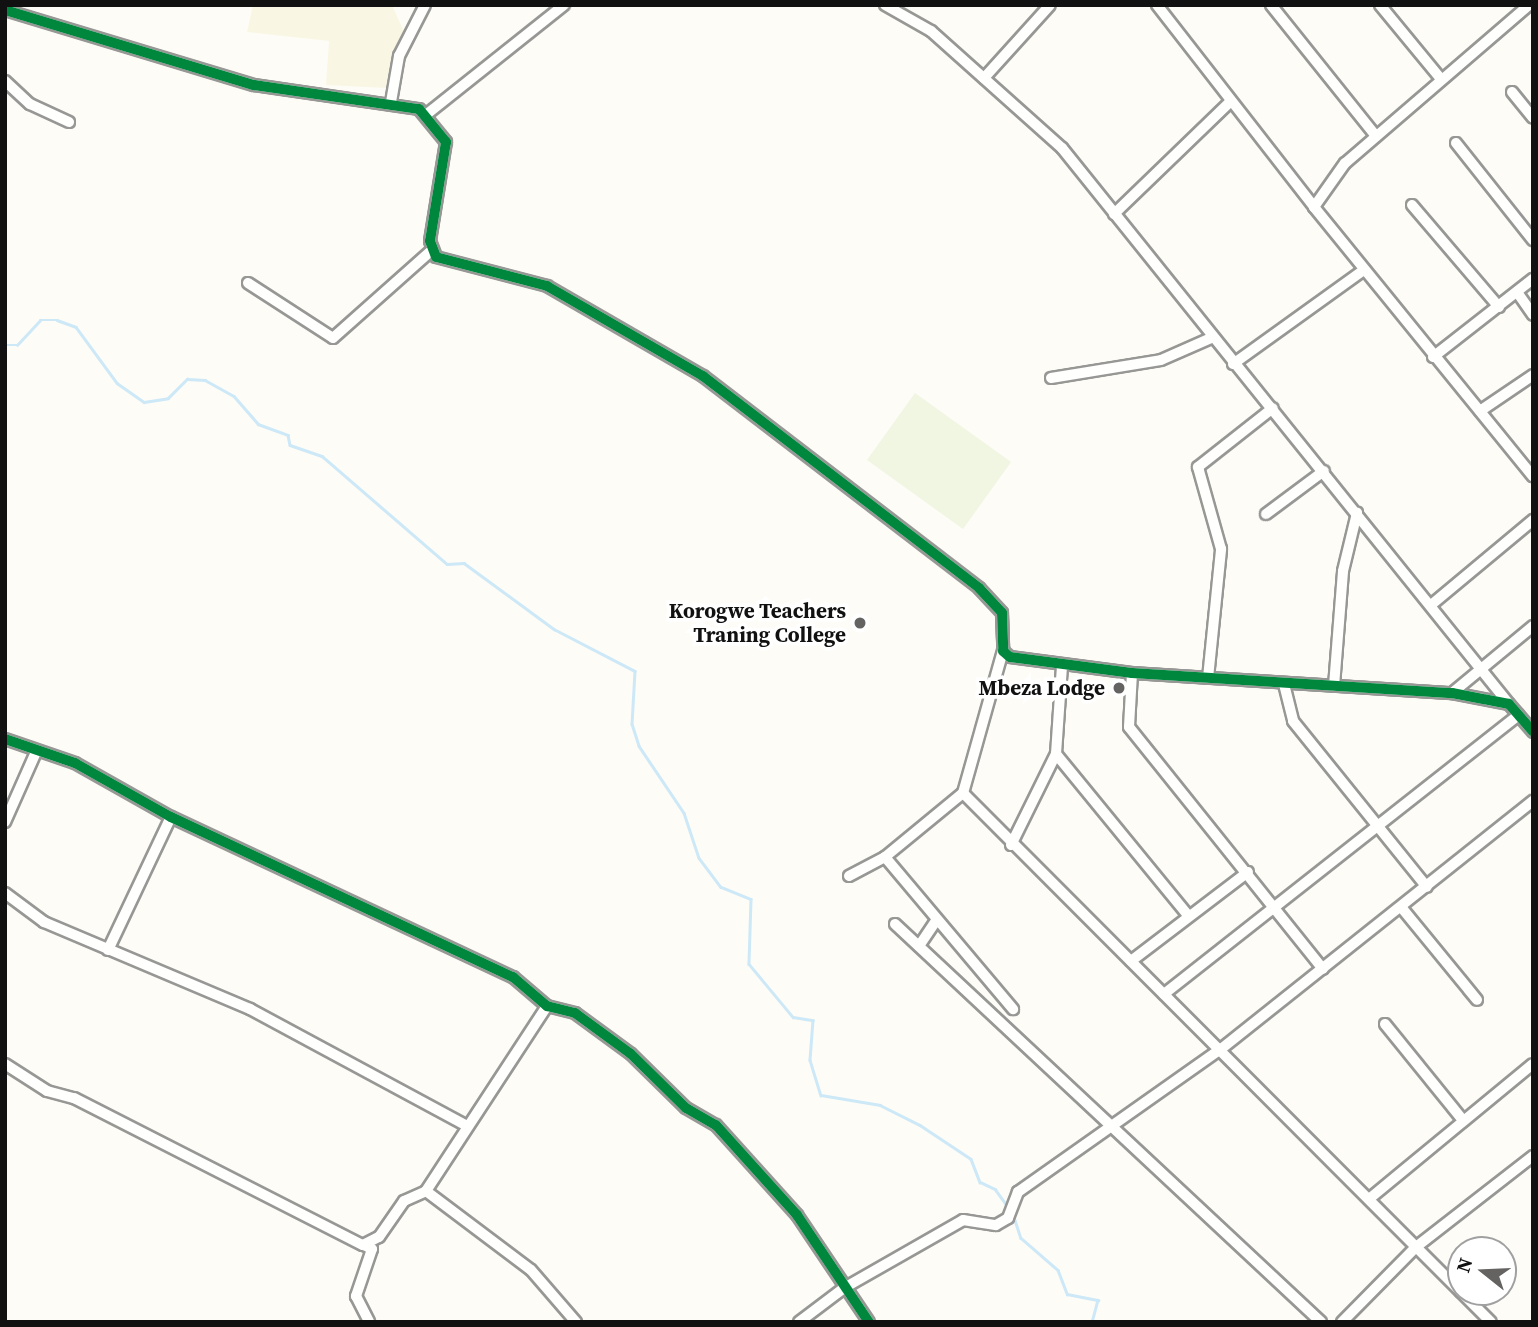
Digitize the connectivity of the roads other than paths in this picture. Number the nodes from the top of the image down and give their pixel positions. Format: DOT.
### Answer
graph roads {
  1 [pos="425,5"];
  2 [pos="564,5"];
  3 [pos="885,5"];
  4 [pos="1050,5"];
  5 [pos="1157,5"];
  6 [pos="1271,5"];
  7 [pos="1380,5"];
  8 [pos="1529,5"];
  9 [pos="5,10"];
  10 [pos="35,10"];
  11 [pos="984,78"];
  12 [pos="1441,79"];
  13 [pos="5,81"];
  14 [pos="1512,92"];
  15 [pos="391,102"];
  16 [pos="1230,102"];
  17 [pos="427,114"];
  18 [pos="1533,118"];
  19 [pos="69,122"];
  20 [pos="1376,136"];
  21 [pos="1456,143"];
  22 [pos="1412,205"];
  23 [pos="1314,206"];
  24 [pos="1114,214"];
  25 [pos="1533,240"];
  26 [pos="432,250"];
  27 [pos="1364,270"];
  28 [pos="1533,279"];
  29 [pos="248,283"];
  30 [pos="1517,292"];
  31 [pos="1499,307"];
  32 [pos="1533,315"];
  33 [pos="1211,338"];
  34 [pos="1433,357"];
  35 [pos="1233,364"];
  36 [pos="1533,375"];
  37 [pos="1051,378"];
  38 [pos="1273,408"];
  39 [pos="1480,411"];
  40 [pos="1324,471"];
  41 [pos="1533,477"];
  42 [pos="1357,513"];
  43 [pos="1266,514"];
  44 [pos="1533,520"];
  45 [pos="1431,605"];
  46 [pos="1533,626"];
  47 [pos="1003,651"];
  48 [pos="1062,665"];
  49 [pos="1481,669"];
  50 [pos="1132,673"];
  51 [pos="1208,678"];
  52 [pos="1284,684"];
  53 [pos="1334,686"];
  54 [pos="1452,693"];
  55 [pos="1509,704"];
  56 [pos="1518,715"];
  57 [pos="1533,732"];
  58 [pos="5,739"];
  59 [pos="36,752"];
  60 [pos="1056,754"];
  61 [pos="963,793"];
  62 [pos="1533,801"];
  63 [pos="171,817"];
  64 [pos="5,822"];
  65 [pos="1377,825"];
  66 [pos="1011,845"];
  67 [pos="885,857"];
  68 [pos="1248,872"];
  69 [pos="849,876"];
  70 [pos="1427,887"];
  71 [pos="5,892"];
  72 [pos="1274,903"];
  73 [pos="1401,907"];
  74 [pos="1188,915"];
  75 [pos="936,921"];
  76 [pos="895,924"];
  77 [pos="919,946"];
  78 [pos="108,950"];
  79 [pos="1131,961"];
  80 [pos="1323,969"];
  81 [pos="1164,994"];
  82 [pos="1477,1000"];
  83 [pos="547,1006"];
  84 [pos="1013,1009"];
  85 [pos="1385,1024"];
  86 [pos="1221,1049"];
  87 [pos="5,1063"];
  88 [pos="1533,1064"];
  89 [pos="1462,1119"];
  90 [pos="465,1125"];
  91 [pos="1110,1129"];
  92 [pos="1533,1156"];
  93 [pos="426,1191"];
  94 [pos="1369,1199"];
  95 [pos="363,1245"];
  96 [pos="1416,1247"];
  97 [pos="1447,1278"];
  98 [pos="844,1288"];
  99 [pos="1475,1306"];
  100 [pos="369,1322"];
  101 [pos="576,1322"];
  102 [pos="799,1322"];
  103 [pos="869,1322"];
  104 [pos="1321,1322"];
  105 [pos="1342,1322"];
  106 [pos="1490,1322"];
  1 -- 15 [label="street"];
  2 -- 17 [label="street"];
  3 -- 11 [label="street"];
  4 -- 11 [label="street"];
  5 -- 16 [label="street"];
  6 -- 20 [label="street"];
  7 -- 12 [label="street"];
  8 -- 12 [label="street"];
  9 -- 10 [label="street"];
  10 -- 15 [label="street"];
  11 -- 24 [label="street"];
  12 -- 20 [label="street"];
  13 -- 19 [label="street"];
  14 -- 18 [label="street"];
  15 -- 17 [label="street"];
  16 -- 23 [label="street"];
  16 -- 24 [label="street"];
  17 -- 26 [label="street"];
  20 -- 23 [label="street"];
  21 -- 25 [label="street"];
  22 -- 31 [label="street"];
  23 -- 27 [label="street"];
  24 -- 33 [label="street"];
  26 -- 29 [label="street"];
  26 -- 47 [label="street"];
  27 -- 34 [label="street"];
  27 -- 35 [label="street"];
  28 -- 30 [label="street"];
  30 -- 31 [label="street"];
  30 -- 32 [label="street"];
  31 -- 34 [label="street"];
  33 -- 35 [label="street"];
  33 -- 37 [label="street"];
  34 -- 39 [label="street"];
  35 -- 38 [label="street"];
  36 -- 39 [label="street"];
  38 -- 40 [label="street"];
  38 -- 51 [label="street"];
  39 -- 41 [label="street"];
  40 -- 42 [label="street"];
  40 -- 43 [label="street"];
  42 -- 45 [label="street"];
  42 -- 53 [label="street"];
  44 -- 45 [label="street"];
  45 -- 49 [label="street"];
  46 -- 49 [label="street"];
  47 -- 48 [label="street"];
  47 -- 61 [label="street"];
  48 -- 50 [label="street"];
  48 -- 60 [label="street"];
  49 -- 54 [label="street"];
  49 -- 55 [label="street"];
  50 -- 51 [label="street"];
  50 -- 68 [label="street"];
  51 -- 52 [label="street"];
  52 -- 53 [label="street"];
  52 -- 65 [label="street"];
  53 -- 54 [label="street"];
  54 -- 55 [label="street"];
  55 -- 56 [label="street"];
  56 -- 57 [label="street"];
  56 -- 65 [label="street"];
  58 -- 59 [label="street"];
  59 -- 63 [label="street"];
  59 -- 64 [label="street"];
  60 -- 66 [label="street"];
  60 -- 74 [label="street"];
  61 -- 66 [label="street"];
  61 -- 67 [label="street"];
  62 -- 70 [label="street"];
  63 -- 78 [label="street"];
  63 -- 83 [label="street"];
  65 -- 70 [label="street"];
  65 -- 72 [label="street"];
  66 -- 79 [label="street"];
  67 -- 69 [label="street"];
  67 -- 75 [label="street"];
  68 -- 72 [label="street"];
  68 -- 74 [label="street"];
  70 -- 73 [label="street"];
  71 -- 78 [label="street"];
  72 -- 80 [label="street"];
  72 -- 81 [label="street"];
  73 -- 80 [label="street"];
  73 -- 82 [label="street"];
  74 -- 79 [label="street"];
  75 -- 77 [label="street"];
  75 -- 84 [label="street"];
  76 -- 77 [label="street"];
  77 -- 91 [label="street"];
  78 -- 90 [label="street"];
  79 -- 81 [label="street"];
  80 -- 86 [label="street"];
  81 -- 86 [label="street"];
  83 -- 90 [label="street"];
  83 -- 98 [label="street"];
  85 -- 89 [label="street"];
  86 -- 91 [label="street"];
  86 -- 94 [label="street"];
  87 -- 95 [label="street"];
  88 -- 89 [label="street"];
  89 -- 94 [label="street"];
  90 -- 93 [label="street"];
  91 -- 98 [label="street"];
  91 -- 104 [label="street"];
  92 -- 96 [label="street"];
  93 -- 95 [label="street"];
  93 -- 101 [label="street"];
  94 -- 96 [label="street"];
  95 -- 100 [label="street"];
  96 -- 97 [label="street"];
  96 -- 105 [label="street"];
  98 -- 102 [label="street"];
  98 -- 103 [label="street"];
  99 -- 106 [label="street"];
}
